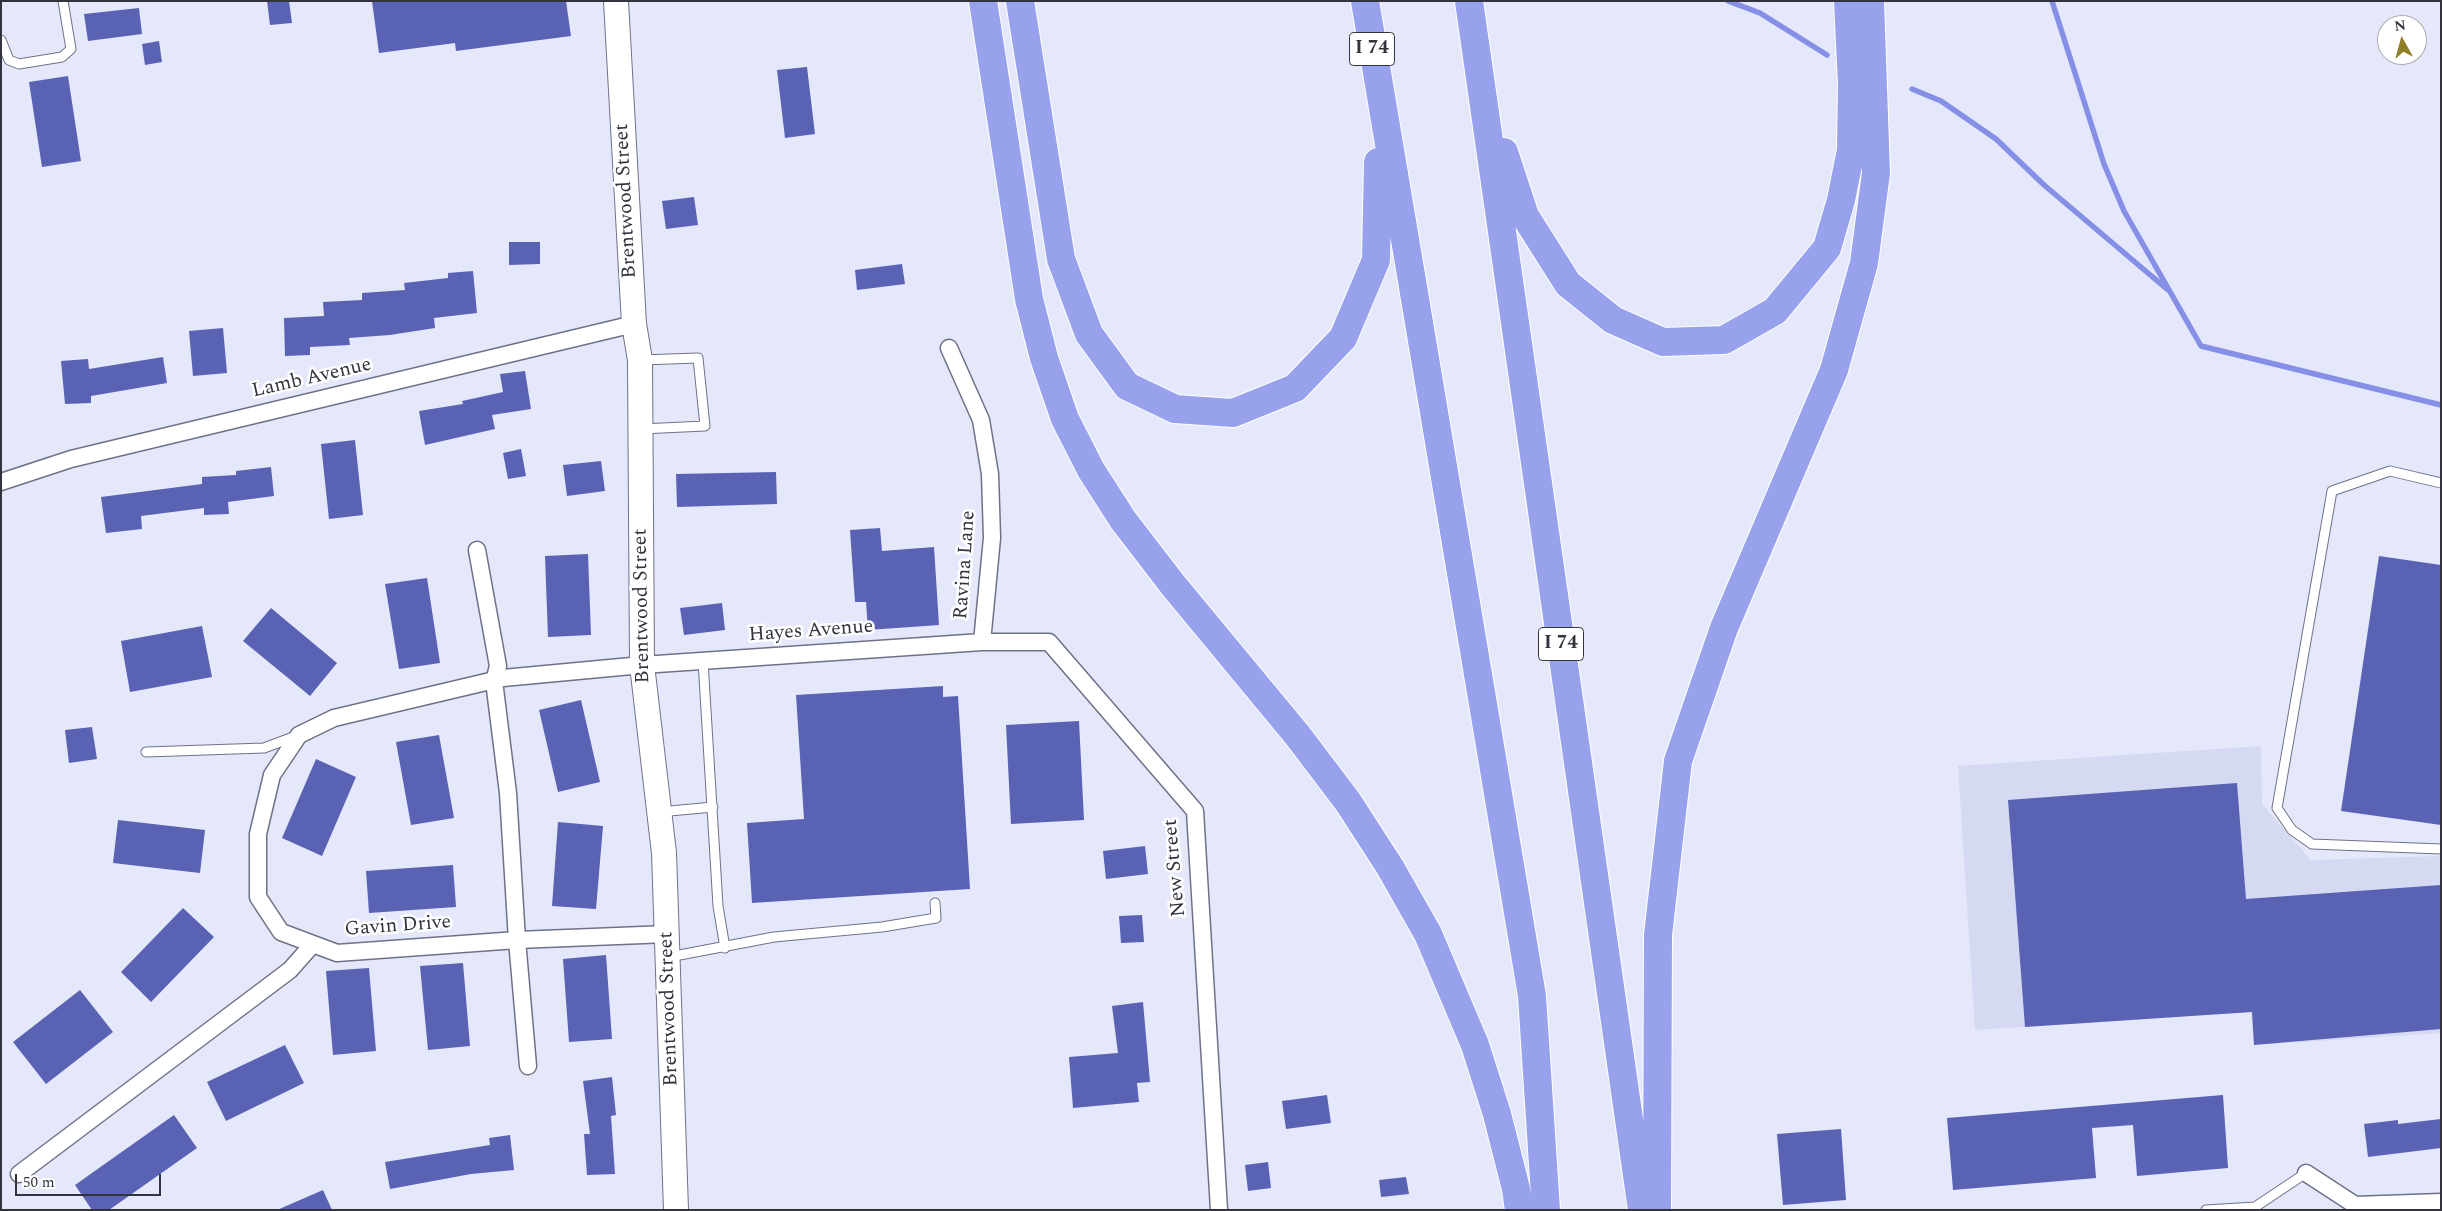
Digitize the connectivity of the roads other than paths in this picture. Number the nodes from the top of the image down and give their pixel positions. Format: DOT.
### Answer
graph roads {
  1 [pos="63,1"];
  2 [pos="616,1"];
  3 [pos="983,1"];
  4 [pos="1020,1"];
  5 [pos="1365,1"];
  6 [pos="1469,1"];
  7 [pos="1848,1"];
  8 [pos="1870,1"];
  9 [pos="1,40"];
  10 [pos="1481,78"];
  11 [pos="1380,98"];
  12 [pos="634,324"];
  13 [pos="949,348"];
  14 [pos="640,360"];
  15 [pos="640,429"];
  16 [pos="1,482"];
  17 [pos="2441,483"];
  18 [pos="477,550"];
  19 [pos="982,642"];
  20 [pos="703,661"];
  21 [pos="642,665"];
  22 [pos="494,680"];
  23 [pos="298,735"];
  24 [pos="146,752"];
  25 [pos="713,807"];
  26 [pos="659,812"];
  27 [pos="2441,849"];
  28 [pos="935,903"];
  29 [pos="517,940"];
  30 [pos="313,944"];
  31 [pos="668,946"];
  32 [pos="725,948"];
  33 [pos="528,1066"];
  34 [pos="2306,1173"];
  35 [pos="19,1174"];
  36 [pos="2441,1202"];
  37 [pos="676,1210"];
  38 [pos="1220,1210"];
  39 [pos="1519,1210"];
  40 [pos="1546,1210"];
  41 [pos="1642,1210"];
  42 [pos="1657,1210"];
  43 [pos="2206,1210"];
  1 -- 9 [label="lane"];
  2 -- 12 [label="main road, Brentwood Street"];
  3 -- 39 [label="highway"];
  4 -- 11 [label="highway"];
  5 -- 11 [label="highway, I 74"];
  6 -- 10 [label="highway, I 74"];
  7 -- 10 [label="highway"];
  8 -- 42 [label="highway"];
  10 -- 41 [label="highway, I 74"];
  11 -- 40 [label="highway, I 74"];
  12 -- 14 [label="main road, Brentwood Street"];
  12 -- 16 [label="street, Lamb Avenue"];
  13 -- 19 [label="street, Ravina Lane"];
  14 -- 15 [label="main road, Brentwood Street"];
  14 -- 15 [label="lane"];
  15 -- 21 [label="main road, Brentwood Street"];
  17 -- 27 [label="lane"];
  18 -- 22 [label="street"];
  19 -- 20 [label="street, Hayes Avenue"];
  19 -- 38 [label="street, New Street"];
  20 -- 21 [label="street, Hayes Avenue"];
  20 -- 25 [label="lane"];
  21 -- 22 [label="street"];
  21 -- 26 [label="main road, Brentwood Street"];
  22 -- 23 [label="street"];
  22 -- 29 [label="street"];
  23 -- 24 [label="lane"];
  23 -- 30 [label="street, Gavin Drive"];
  25 -- 26 [label="lane"];
  25 -- 32 [label="lane"];
  26 -- 31 [label="main road, Brentwood Street"];
  28 -- 32 [label="lane"];
  29 -- 30 [label="street, Gavin Drive"];
  29 -- 31 [label="street, Gavin Drive"];
  29 -- 33 [label="street"];
  30 -- 35 [label="street"];
  31 -- 32 [label="lane"];
  31 -- 37 [label="main road, Brentwood Street"];
  34 -- 36 [label="street"];
  34 -- 43 [label="lane"];
}
